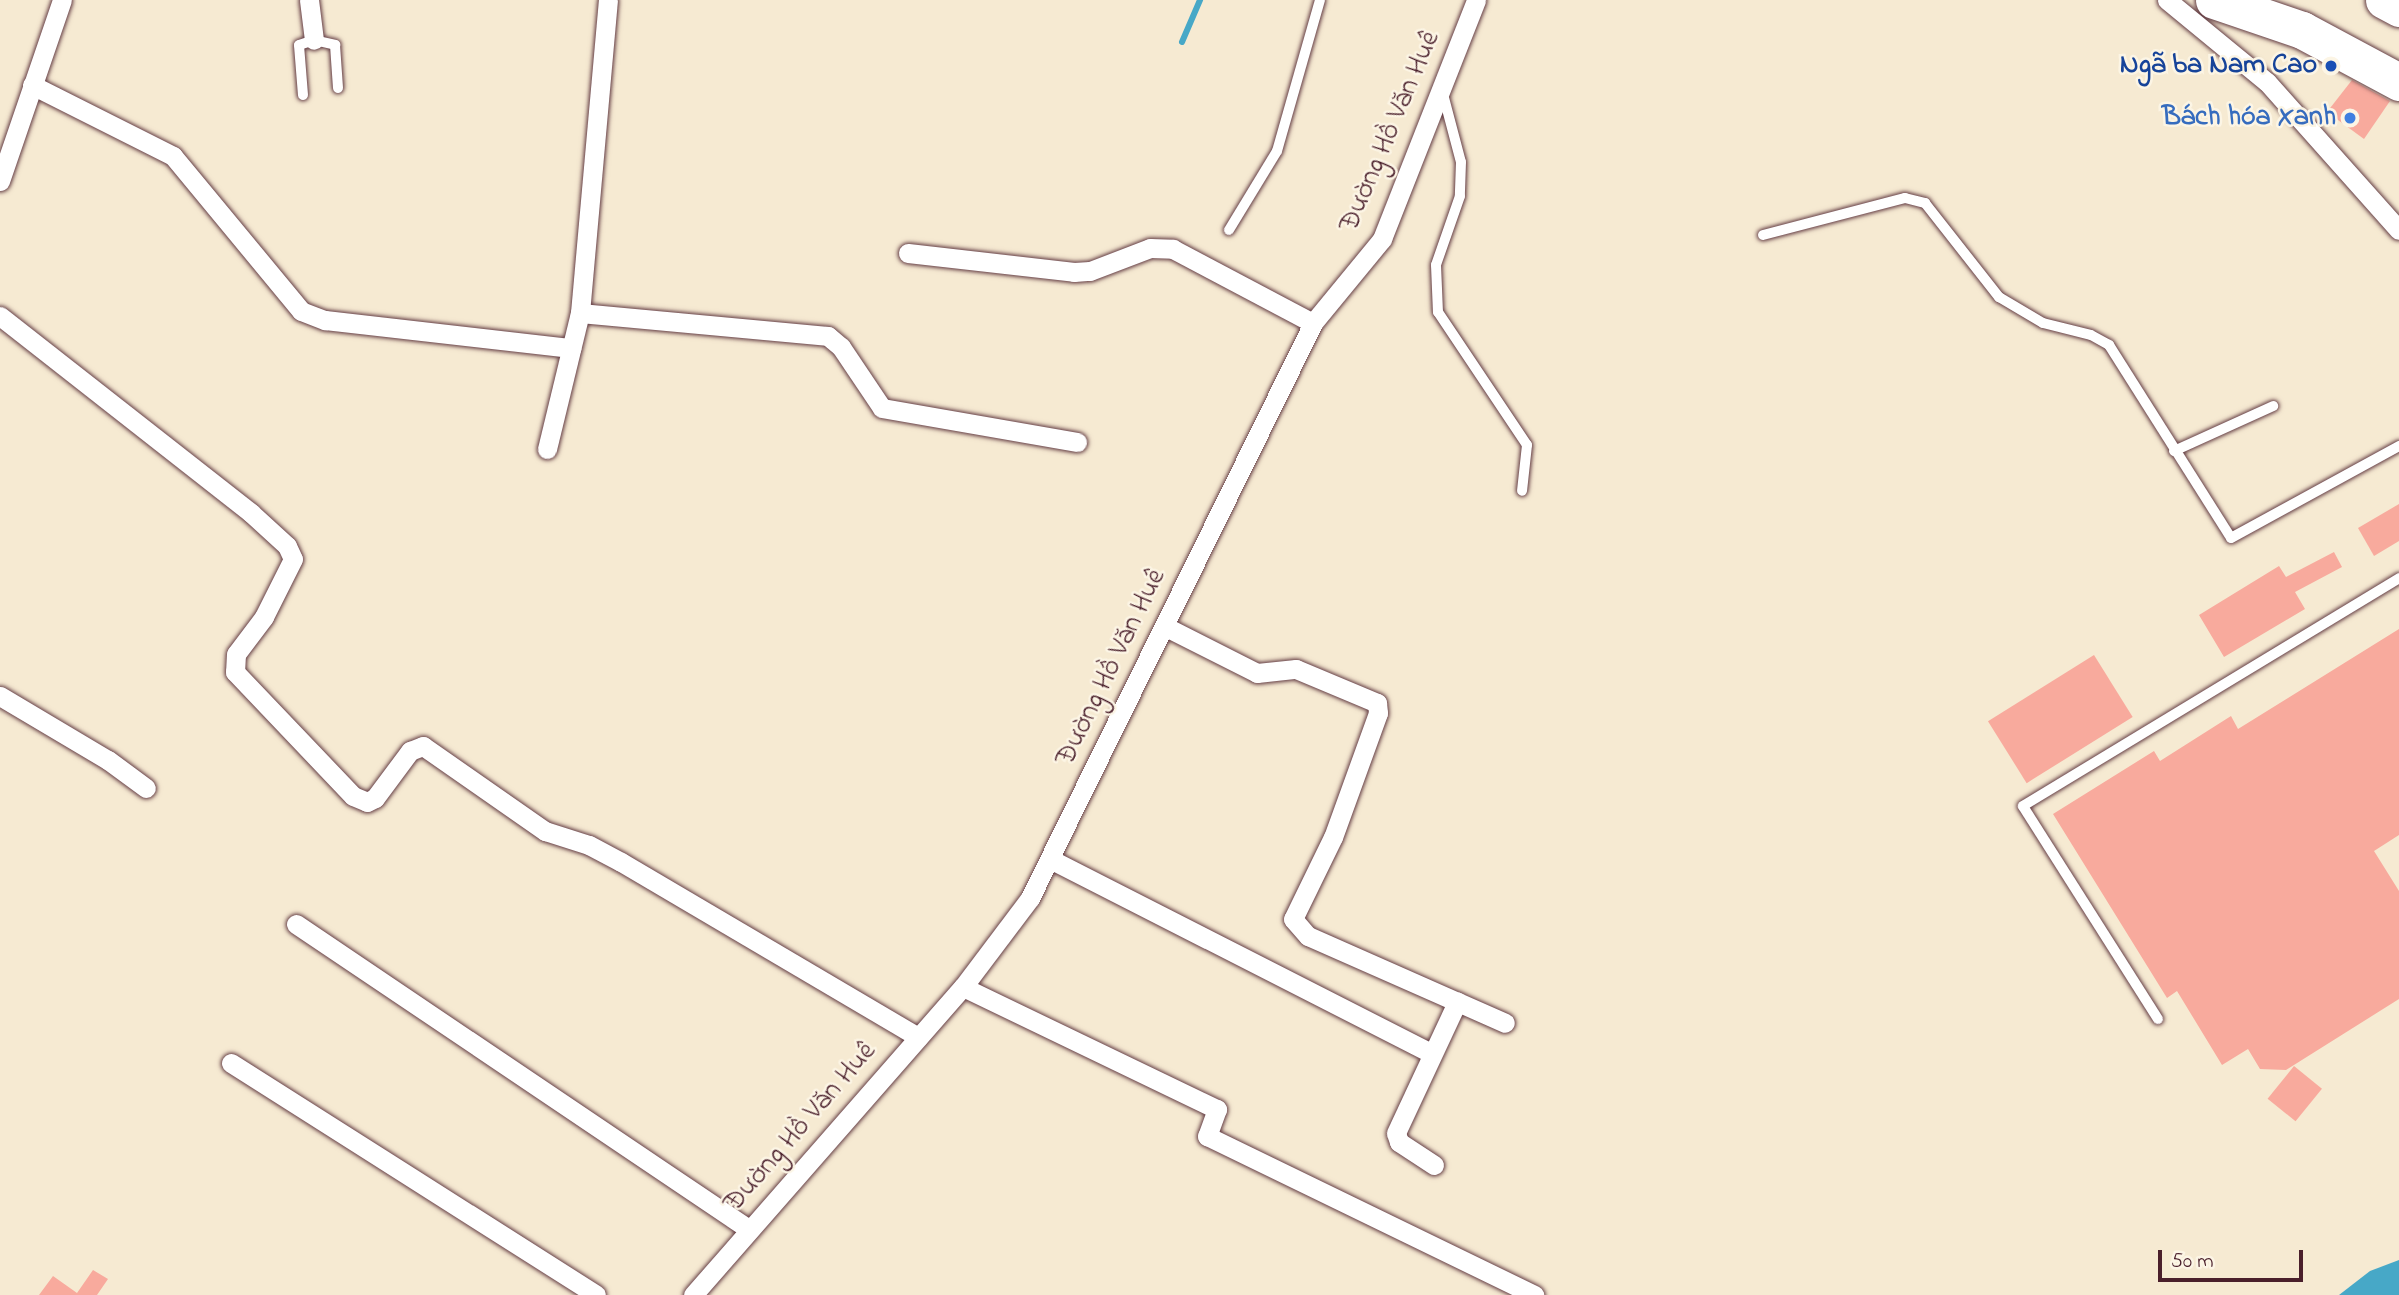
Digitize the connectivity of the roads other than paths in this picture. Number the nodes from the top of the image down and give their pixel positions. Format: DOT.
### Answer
graph roads {
  1 [pos="62,0"];
  2 [pos="309,0"];
  3 [pos="608,0"];
  4 [pos="1320,0"];
  5 [pos="1476,0"];
  6 [pos="2167,0"];
  7 [pos="2214,0"];
  8 [pos="2384,0"];
  9 [pos="2399,8"];
  10 [pos="314,40"];
  11 [pos="2399,82"];
  12 [pos="32,85"];
  13 [pos="1441,87"];
  14 [pos="338,88"];
  15 [pos="303,95"];
  16 [pos="0,181"];
  17 [pos="1229,230"];
  18 [pos="2399,230"];
  19 [pos="1763,235"];
  20 [pos="908,253"];
  21 [pos="580,313"];
  22 [pos="0,316"];
  23 [pos="1313,324"];
  24 [pos="571,348"];
  25 [pos="2273,406"];
  26 [pos="1077,442"];
  27 [pos="2399,446"];
  28 [pos="547,449"];
  29 [pos="2174,452"];
  30 [pos="1522,491"];
  31 [pos="2399,578"];
  32 [pos="1164,626"];
  33 [pos="0,696"];
  34 [pos="146,788"];
  35 [pos="1049,859"];
  36 [pos="296,924"];
  37 [pos="963,986"];
  38 [pos="1457,1002"];
  39 [pos="2158,1019"];
  40 [pos="1505,1023"];
  41 [pos="918,1037"];
  42 [pos="1431,1053"];
  43 [pos="231,1063"];
  44 [pos="1434,1165"];
  45 [pos="750,1230"];
  46 [pos="702,1292"];
  47 [pos="596,1295"];
  48 [pos="1534,1295"];
  1 -- 12 [label="street"];
  2 -- 10 [label="street"];
  3 -- 21 [label="street"];
  4 -- 17 [label="lane"];
  5 -- 13 [label="street, Đường Hồ Văn Huê"];
  6 -- 18 [label="street"];
  7 -- 11 [label="highway"];
  8 -- 9 [label="highway"];
  10 -- 14 [label="lane"];
  10 -- 15 [label="lane"];
  12 -- 16 [label="street"];
  12 -- 24 [label="street"];
  13 -- 23 [label="street, Đường Hồ Văn Huê"];
  13 -- 30 [label="lane"];
  19 -- 29 [label="lane"];
  20 -- 23 [label="street"];
  21 -- 24 [label="street"];
  21 -- 26 [label="street"];
  22 -- 41 [label="street"];
  23 -- 32 [label="street, Đường Hồ Văn Huê"];
  24 -- 28 [label="street"];
  25 -- 29 [label="lane"];
  27 -- 29 [label="lane"];
  31 -- 39 [label="lane"];
  32 -- 35 [label="street, Đường Hồ Văn Huê"];
  32 -- 38 [label="street"];
  33 -- 34 [label="street"];
  35 -- 37 [label="street, Đường Hồ Văn Huê"];
  35 -- 42 [label="street"];
  36 -- 45 [label="street"];
  37 -- 41 [label="street, Đường Hồ Văn Huê"];
  37 -- 48 [label="street"];
  38 -- 40 [label="street"];
  38 -- 42 [label="street"];
  41 -- 45 [label="street, Đường Hồ Văn Huê"];
  42 -- 44 [label="street"];
  43 -- 47 [label="street"];
  45 -- 46 [label="street, Đường Hồ Văn Huê"];
}
